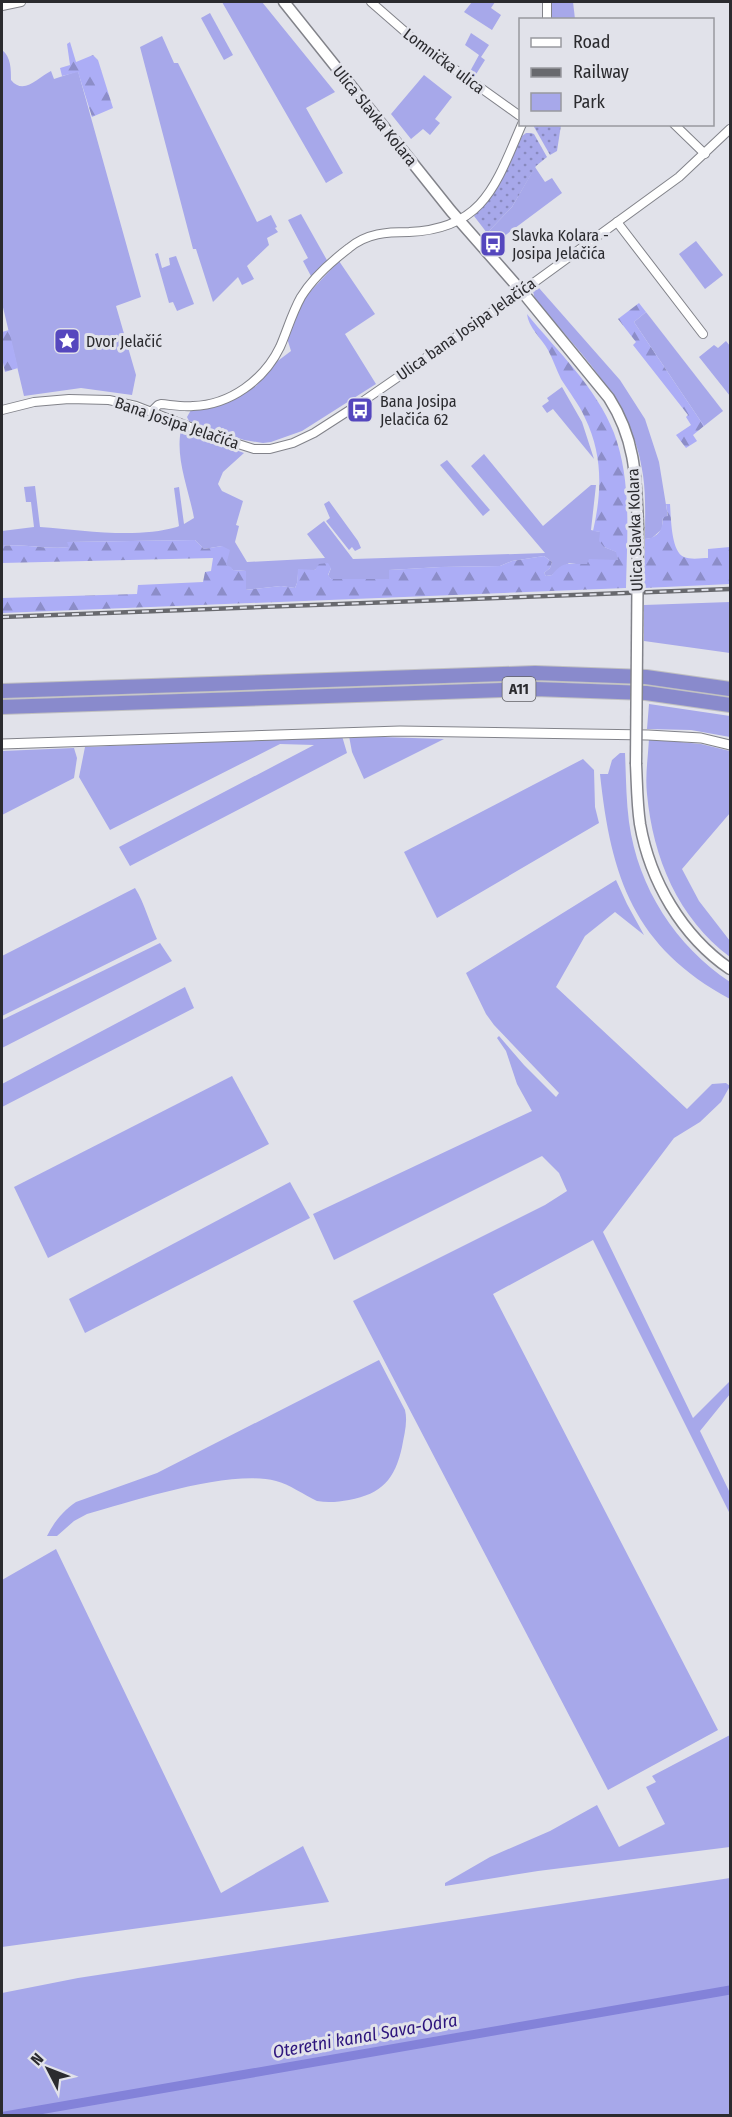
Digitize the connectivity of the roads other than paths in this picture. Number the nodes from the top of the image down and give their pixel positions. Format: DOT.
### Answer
graph roads {
  1 [pos="21,2"];
  2 [pos="284,2"];
  3 [pos="371,2"];
  4 [pos="547,2"];
  5 [pos="2,6"];
  6 [pos="547,18"];
  7 [pos="519,115"];
  8 [pos="521,126"];
  9 [pos="676,126"];
  10 [pos="730,129"];
  11 [pos="705,154"];
  12 [pos="459,221"];
  13 [pos="618,222"];
  14 [pos="521,292"];
  15 [pos="703,334"];
  16 [pos="2,410"];
  17 [pos="152,411"];
  18 [pos="314,433"];
  19 [pos="730,689"];
  20 [pos="2,691"];
  21 [pos="730,705"];
  22 [pos="2,707"];
  23 [pos="2,744"];
  24 [pos="730,745"];
  25 [pos="730,969"];
  1 -- 5 [label="street"];
  2 -- 12 [label="main road, Ulica Slavka Kolara"];
  3 -- 7 [label="street, Lomnička ulica"];
  4 -- 6 [label="street"];
  8 -- 12 [label="street"];
  9 -- 11 [label="street"];
  10 -- 11 [label="street, Ulica bana Josipa Jelačića"];
  11 -- 13 [label="street, Ulica bana Josipa Jelačića"];
  12 -- 14 [label="main road, Ulica Slavka Kolara"];
  12 -- 17 [label="street"];
  13 -- 14 [label="street, Ulica bana Josipa Jelačića"];
  13 -- 15 [label="street"];
  14 -- 18 [label="street, Ulica bana Josipa Jelačića"];
  14 -- 25 [label="main road, Ulica Slavka Kolara, bridge"];
  16 -- 17 [label="street, Bana Josipa Jelačića"];
  17 -- 18 [label="street, Bana Josipa Jelačića"];
  19 -- 20 [label="highway, A11"];
  21 -- 22 [label="highway, A11"];
  23 -- 24 [label="street"];
}
